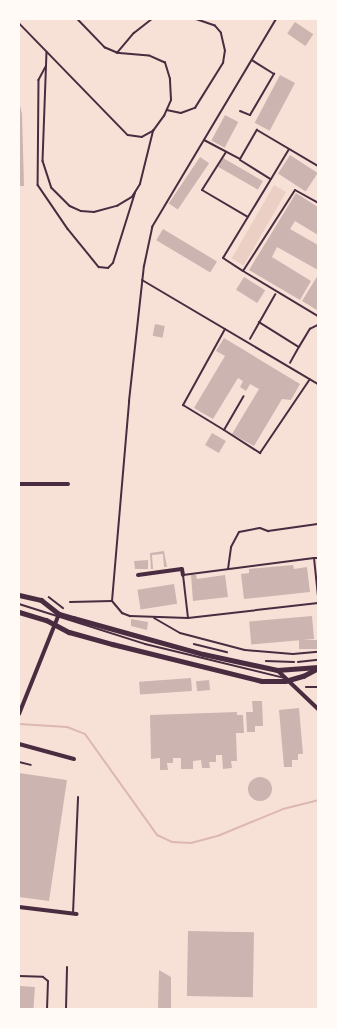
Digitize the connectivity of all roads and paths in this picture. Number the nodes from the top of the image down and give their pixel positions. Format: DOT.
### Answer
graph roads {
  1 [pos="77,19"];
  2 [pos="152,19"];
  3 [pos="195,19"];
  4 [pos="276,19"];
  5 [pos="19,23"];
  6 [pos="47,52"];
  7 [pos="117,53"];
  8 [pos="252,60"];
  9 [pos="46,67"];
  10 [pos="167,110"];
  11 [pos="240,111"];
  12 [pos="154,131"];
  13 [pos="204,140"];
  14 [pos="289,149"];
  15 [pos="226,152"];
  16 [pos="238,158"];
  17 [pos="318,166"];
  18 [pos="271,180"];
  19 [pos="135,193"];
  20 [pos="318,203"];
  21 [pos="248,216"];
  22 [pos="243,271"];
  23 [pos="142,280"];
  24 [pos="277,291"];
  25 [pos="318,316"];
  26 [pos="259,322"];
  27 [pos="318,325"];
  28 [pos="225,329"];
  29 [pos="248,342"];
  30 [pos="299,347"];
  31 [pos="288,366"];
  32 [pos="310,379"];
  33 [pos="318,384"];
  34 [pos="244,396"];
  35 [pos="224,430"];
  36 [pos="19,484"];
  37 [pos="68,484"];
  38 [pos="318,524"];
  39 [pos="314,558"];
  40 [pos="318,558"];
  41 [pos="228,569"];
  42 [pos="138,575"];
  43 [pos="183,575"];
  44 [pos="19,595"];
  45 [pos="44,595"];
  46 [pos="318,597"];
  47 [pos="112,601"];
  48 [pos="70,602"];
  49 [pos="318,603"];
  50 [pos="19,604"];
  51 [pos="69,611"];
  52 [pos="19,612"];
  53 [pos="58,616"];
  54 [pos="153,617"];
  55 [pos="188,618"];
  56 [pos="56,625"];
  57 [pos="186,642"];
  58 [pos="318,652"];
  59 [pos="231,653"];
  60 [pos="262,660"];
  61 [pos="318,660"];
  62 [pos="318,668"];
  63 [pos="276,670"];
  64 [pos="264,673"];
  65 [pos="289,680"];
  66 [pos="306,687"];
  67 [pos="318,687"];
  68 [pos="21,702"];
  69 [pos="318,709"];
  70 [pos="19,714"];
  71 [pos="19,744"];
  72 [pos="74,759"];
  73 [pos="19,762"];
  74 [pos="31,766"];
  75 [pos="78,797"];
  76 [pos="19,907"];
  77 [pos="75,914"];
  78 [pos="67,967"];
  79 [pos="19,976"];
  80 [pos="47,1009"];
  81 [pos="66,1009"];
  1 -- 7 [label="path"];
  2 -- 7 [label="path"];
  3 -- 10 [label="path"];
  4 -- 8 [label="lane"];
  5 -- 6 [label="path"];
  6 -- 9 [label="path"];
  6 -- 12 [label="path"];
  7 -- 10 [label="path"];
  8 -- 11 [label="lane"];
  8 -- 13 [label="lane"];
  9 -- 19 [label="path"];
  9 -- 19 [label="path"];
  10 -- 12 [label="path"];
  12 -- 19 [label="path"];
  13 -- 15 [label="lane"];
  13 -- 23 [label="lane"];
  14 -- 16 [label="lane"];
  14 -- 17 [label="lane"];
  14 -- 18 [label="lane"];
  15 -- 16 [label="lane"];
  15 -- 21 [label="lane"];
  16 -- 18 [label="lane"];
  18 -- 21 [label="lane"];
  20 -- 22 [label="lane"];
  21 -- 22 [label="lane"];
  22 -- 24 [label="lane"];
  23 -- 28 [label="lane"];
  23 -- 47 [label="lane"];
  24 -- 25 [label="lane"];
  24 -- 26 [label="path"];
  26 -- 29 [label="path"];
  26 -- 30 [label="path"];
  27 -- 30 [label="path"];
  28 -- 29 [label="lane"];
  28 -- 35 [label="lane"];
  29 -- 31 [label="lane"];
  30 -- 31 [label="path"];
  31 -- 32 [label="lane"];
  32 -- 33 [label="lane"];
  32 -- 35 [label="lane"];
  34 -- 35 [label="lane"];
  36 -- 37 [label="street"];
  38 -- 41 [label="lane"];
  39 -- 40 [label="lane"];
  39 -- 41 [label="lane"];
  39 -- 46 [label="lane"];
  41 -- 43 [label="lane"];
  42 -- 43 [label="street"];
  43 -- 55 [label="lane"];
  44 -- 53 [label="street"];
  45 -- 51 [label="path"];
  47 -- 48 [label="lane"];
  47 -- 54 [label="lane"];
  49 -- 55 [label="lane"];
  50 -- 53 [label="lane"];
  52 -- 56 [label="street"];
  53 -- 56 [label="street"];
  53 -- 63 [label="street"];
  53 -- 64 [label="lane"];
  54 -- 55 [label="lane"];
  54 -- 58 [label="lane"];
  56 -- 65 [label="street"];
  56 -- 68 [label="street"];
  57 -- 59 [label="path"];
  60 -- 61 [label="path"];
  62 -- 63 [label="street"];
  62 -- 65 [label="street"];
  63 -- 64 [label="lane"];
  63 -- 65 [label="street"];
  64 -- 65 [label="lane"];
  65 -- 69 [label="street"];
  66 -- 67 [label="path"];
  68 -- 70 [label="street"];
  71 -- 72 [label="street"];
  73 -- 74 [label="lane"];
  75 -- 77 [label="lane"];
  76 -- 77 [label="street"];
  78 -- 81 [label="lane"];
  79 -- 80 [label="lane"];
}
